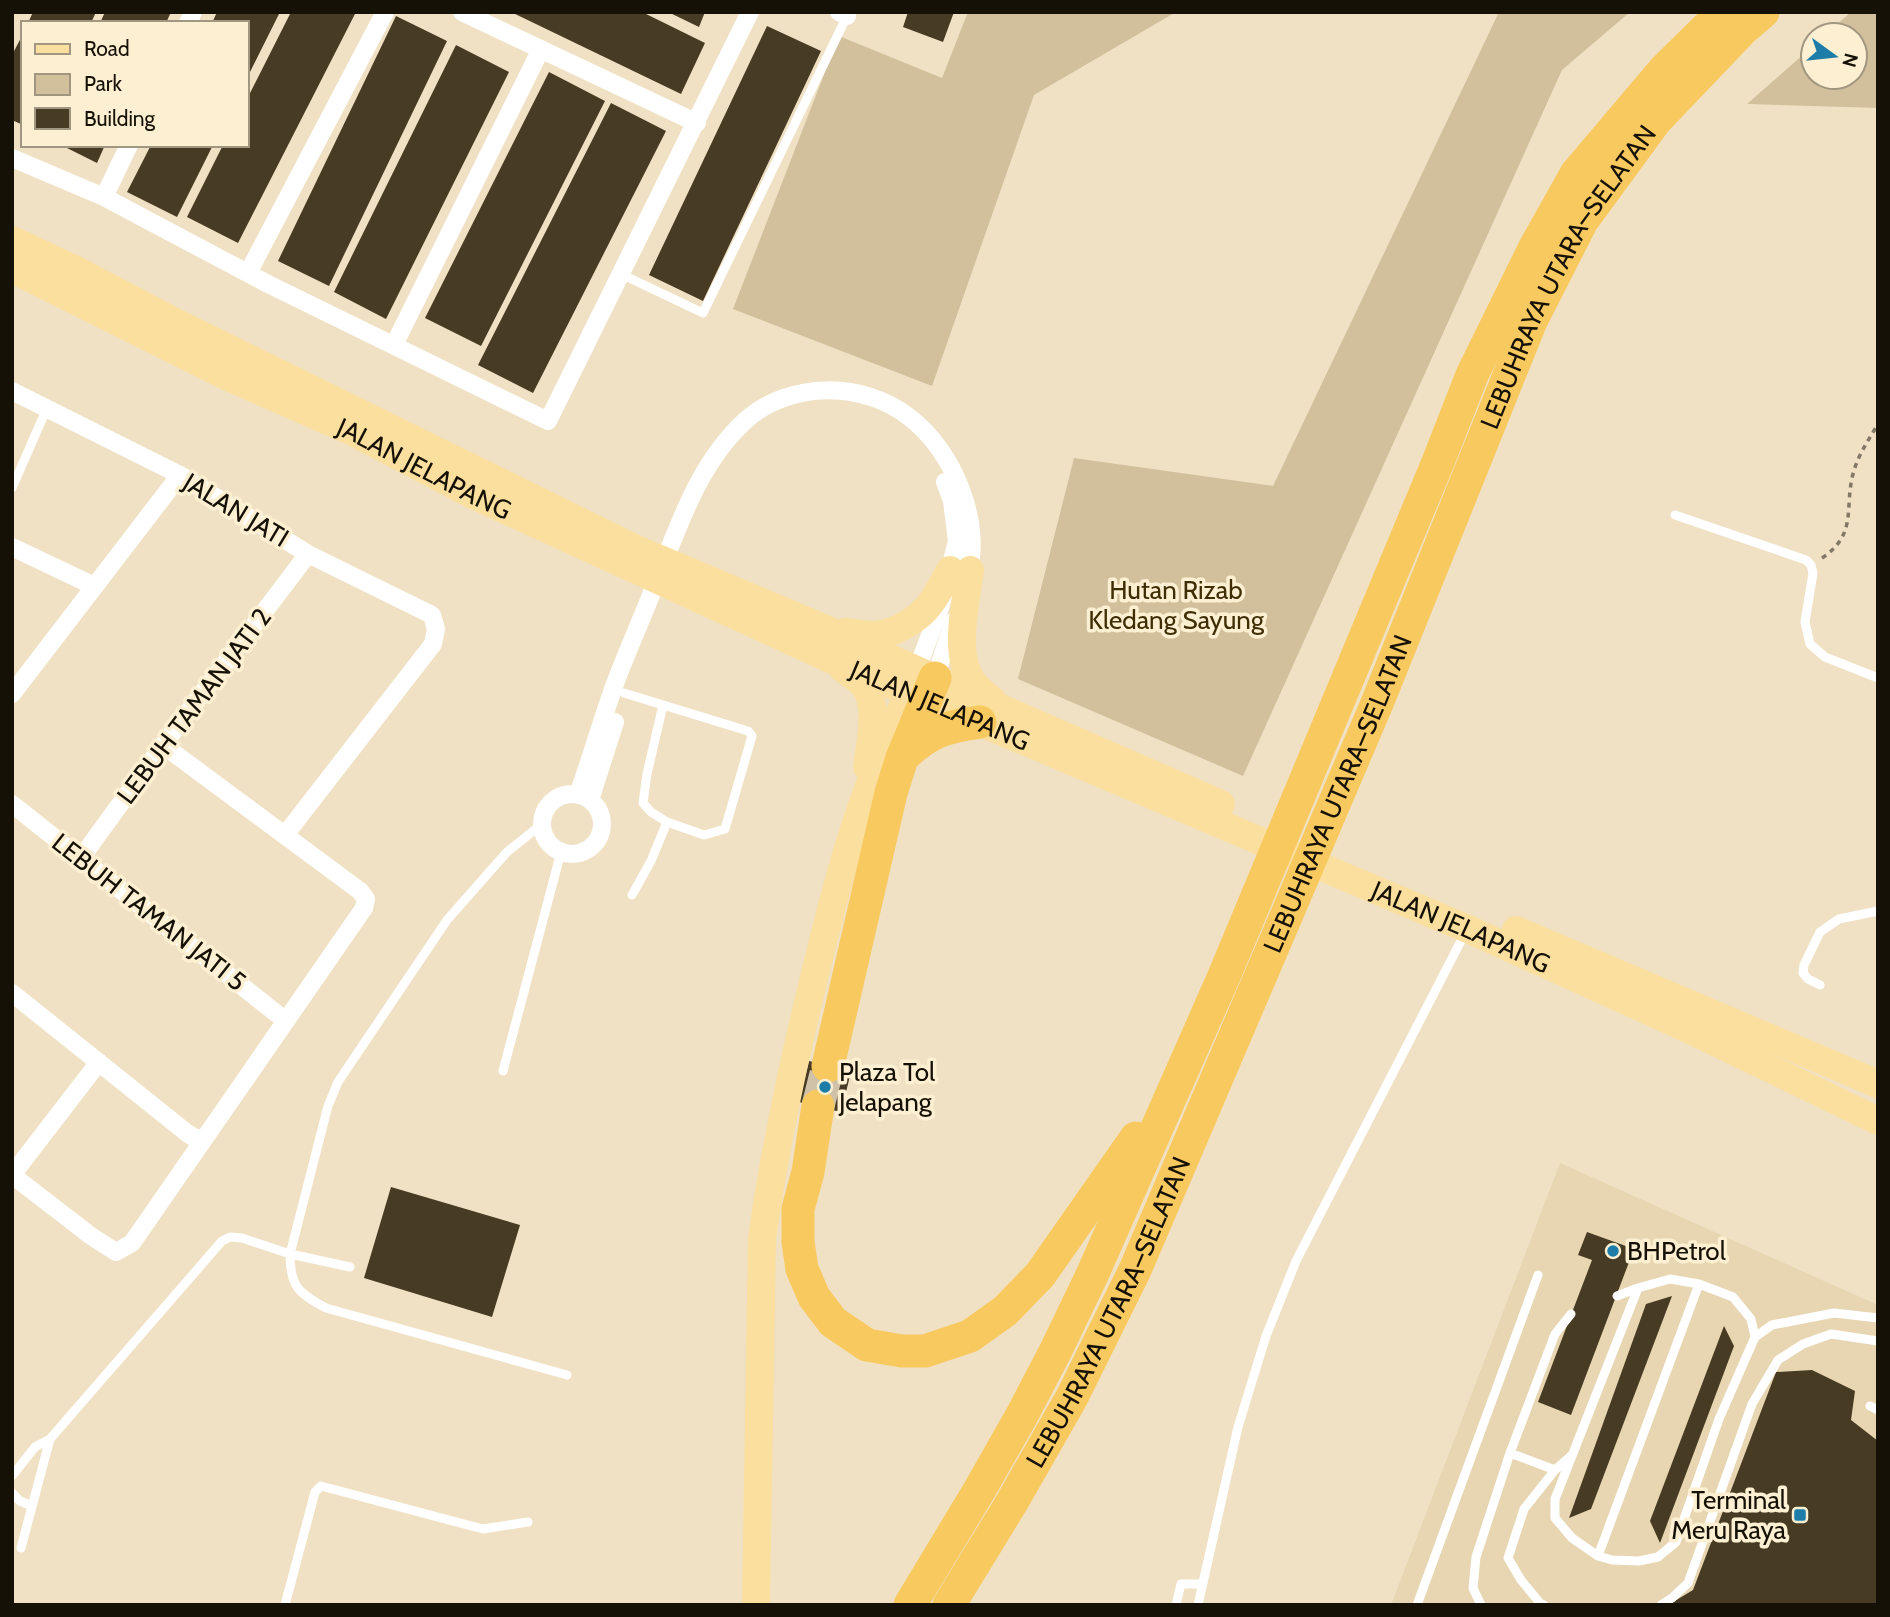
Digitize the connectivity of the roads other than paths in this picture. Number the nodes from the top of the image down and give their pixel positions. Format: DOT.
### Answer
graph roads {
  1 [pos="385,12"];
  2 [pos="462,12"];
  3 [pos="750,12"];
  4 [pos="1723,12"];
  5 [pos="1763,12"];
  6 [pos="845,14"];
  7 [pos="541,49"];
  8 [pos="696,123"];
  9 [pos="128,147"];
  10 [pos="12,158"];
  11 [pos="104,197"];
  12 [pos="12,240"];
  13 [pos="12,269"];
  14 [pos="248,273"];
  15 [pos="621,274"];
  16 [pos="394,345"];
  17 [pos="12,391"];
  18 [pos="47,408"];
  19 [pos="180,475"];
  20 [pos="12,488"];
  21 [pos="1675,515"];
  22 [pos="12,547"];
  23 [pos="308,554"];
  24 [pos="960,570"];
  25 [pos="94,586"];
  26 [pos="828,644"];
  27 [pos="1878,678"];
  28 [pos="922,685"];
  29 [pos="624,693"];
  30 [pos="12,694"];
  31 [pos="663,705"];
  32 [pos="991,716"];
  33 [pos="163,745"];
  34 [pos="902,758"];
  35 [pos="584,798"];
  36 [pos="12,804"];
  37 [pos="862,807"];
  38 [pos="667,822"];
  39 [pos="542,824"];
  40 [pos="285,835"];
  41 [pos="561,852"];
  42 [pos="81,858"];
  43 [pos="632,895"];
  44 [pos="1878,911"];
  45 [pos="1468,929"];
  46 [pos="1820,985"];
  47 [pos="12,993"];
  48 [pos="286,1021"];
  49 [pos="1200,1032"];
  50 [pos="99,1062"];
  51 [pos="828,1066"];
  52 [pos="503,1072"];
  53 [pos="1878,1084"];
  54 [pos="818,1106"];
  55 [pos="1878,1121"];
  56 [pos="205,1138"];
  57 [pos="12,1175"];
  58 [pos="290,1254"];
  59 [pos="350,1267"];
  60 [pos="1538,1275"];
  61 [pos="1699,1284"];
  62 [pos="1638,1288"];
  63 [pos="1616,1296"];
  64 [pos="1571,1314"];
  65 [pos="1878,1318"];
  66 [pos="1755,1336"];
  67 [pos="1878,1340"];
  68 [pos="567,1375"];
  69 [pos="50,1439"];
  70 [pos="1510,1453"];
  71 [pos="1573,1455"];
  72 [pos="1555,1469"];
  73 [pos="12,1476"];
  74 [pos="12,1493"];
  75 [pos="32,1506"];
  76 [pos="528,1522"];
  77 [pos="21,1548"];
  78 [pos="1598,1556"];
  79 [pos="1202,1584"];
  80 [pos="285,1605"];
  81 [pos="756,1605"];
  82 [pos="910,1605"];
  83 [pos="948,1605"];
  84 [pos="1176,1605"];
  85 [pos="1198,1605"];
  86 [pos="1417,1605"];
  87 [pos="1481,1605"];
  88 [pos="1544,1605"];
  89 [pos="1661,1605"];
  1 -- 14 [label="street"];
  2 -- 7 [label="street"];
  3 -- 8 [label="street"];
  4 -- 49 [label="highway, LEBUHRAYA UTARA–SELATAN"];
  5 -- 83 [label="highway, LEBUHRAYA UTARA–SELATAN"];
  6 -- 15 [label="lane"];
  7 -- 8 [label="street"];
  7 -- 16 [label="street"];
  8 -- 15 [label="street"];
  9 -- 11 [label="street"];
  10 -- 11 [label="street"];
  11 -- 14 [label="street"];
  12 -- 26 [label="main road, JALAN JELAPANG"];
  13 -- 26 [label="main road, JALAN JELAPANG"];
  14 -- 16 [label="street"];
  15 -- 16 [label="street"];
  17 -- 18 [label="street, JALAN JATI"];
  18 -- 19 [label="street, JALAN JATI"];
  18 -- 20 [label="lane"];
  19 -- 23 [label="street, JALAN JATI"];
  19 -- 25 [label="street"];
  21 -- 27 [label="lane"];
  22 -- 25 [label="street"];
  23 -- 33 [label="street, LEBUH TAMAN JATI 2"];
  23 -- 40 [label="street, JALAN JATI"];
  24 -- 26 [label="main road"];
  24 -- 28 [label="street"];
  24 -- 29 [label="street"];
  24 -- 32 [label="main road"];
  24 -- 35 [label="street"];
  25 -- 30 [label="street"];
  26 -- 28 [label="main road, JALAN JELAPANG"];
  26 -- 37 [label="main road"];
  28 -- 32 [label="main road, JALAN JELAPANG"];
  28 -- 34 [label="highway"];
  28 -- 37 [label="main road"];
  29 -- 31 [label="lane"];
  29 -- 35 [label="street"];
  31 -- 38 [label="lane"];
  31 -- 38 [label="lane"];
  32 -- 34 [label="highway"];
  32 -- 45 [label="main road, JALAN JELAPANG"];
  32 -- 53 [label="main road, JALAN JELAPANG"];
  33 -- 40 [label="street"];
  33 -- 42 [label="street, LEBUH TAMAN JATI 2"];
  34 -- 51 [label="highway"];
  35 -- 39 [label="street"];
  35 -- 41 [label="street"];
  36 -- 42 [label="street, LEBUH TAMAN JATI 5"];
  37 -- 81 [label="main road"];
  38 -- 43 [label="lane"];
  39 -- 41 [label="street"];
  39 -- 58 [label="lane"];
  40 -- 48 [label="street"];
  41 -- 52 [label="lane"];
  42 -- 48 [label="street, LEBUH TAMAN JATI 5"];
  44 -- 46 [label="lane"];
  45 -- 55 [label="main road, JALAN JELAPANG"];
  45 -- 79 [label="lane"];
  47 -- 50 [label="street"];
  48 -- 56 [label="street"];
  49 -- 54 [label="highway"];
  49 -- 82 [label="highway, LEBUHRAYA UTARA–SELATAN"];
  50 -- 56 [label="street"];
  50 -- 57 [label="street"];
  56 -- 57 [label="street"];
  58 -- 59 [label="lane"];
  58 -- 68 [label="lane"];
  58 -- 69 [label="lane"];
  60 -- 86 [label="lane"];
  61 -- 62 [label="lane"];
  61 -- 66 [label="lane"];
  61 -- 78 [label="lane"];
  62 -- 63 [label="lane"];
  62 -- 71 [label="lane"];
  64 -- 70 [label="lane"];
  65 -- 66 [label="lane"];
  66 -- 78 [label="lane"];
  67 -- 89 [label="lane"];
  69 -- 73 [label="lane"];
  69 -- 75 [label="lane"];
  70 -- 72 [label="lane"];
  70 -- 87 [label="lane"];
  71 -- 72 [label="lane"];
  71 -- 78 [label="lane"];
  72 -- 88 [label="lane"];
  74 -- 75 [label="lane"];
  75 -- 77 [label="lane"];
  76 -- 80 [label="lane"];
  79 -- 84 [label="lane"];
  79 -- 85 [label="lane"];
}
